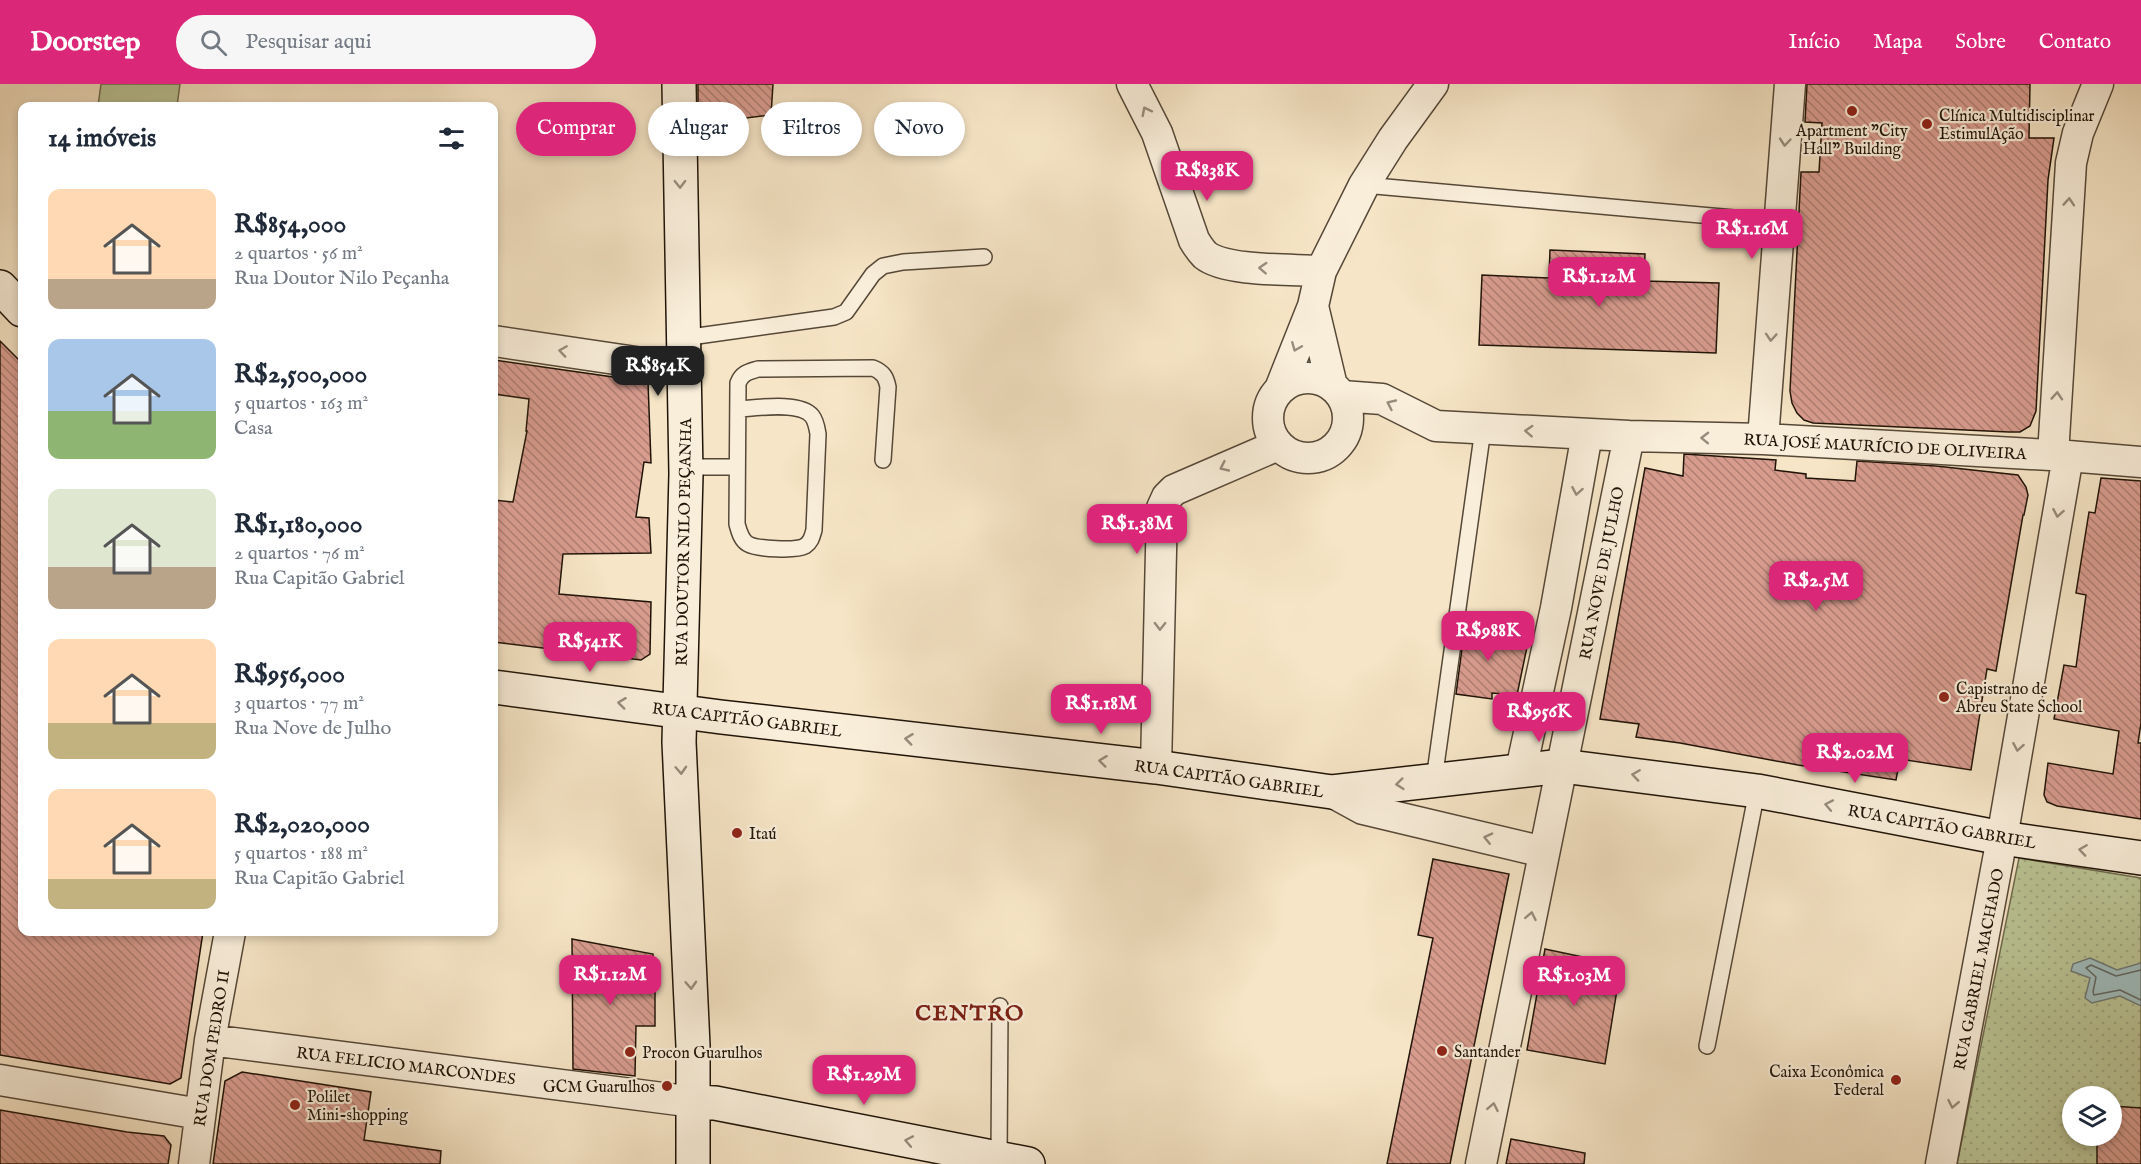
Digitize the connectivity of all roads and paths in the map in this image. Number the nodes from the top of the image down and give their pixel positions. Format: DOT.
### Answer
graph roads {
  1 [pos="679,84"];
  2 [pos="1132,84"];
  3 [pos="1433,84"];
  4 [pos="1791,84"];
  5 [pos="2098,84"];
  6 [pos="1365,185"];
  7 [pos="1779,222"];
  8 [pos="984,257"];
  9 [pos="1321,271"];
  10 [pos="0,287"];
  11 [pos="18,306"];
  12 [pos="1313,306"];
  13 [pos="498,341"];
  14 [pos="683,353"];
  15 [pos="1280,389"];
  16 [pos="1337,391"];
  17 [pos="738,409"];
  18 [pos="1483,429"];
  19 [pos="1587,434"];
  20 [pos="1629,436"];
  21 [pos="1763,439"];
  22 [pos="1278,445"];
  23 [pos="2060,455"];
  24 [pos="884,460"];
  25 [pos="2141,462"];
  26 [pos="686,470"];
  27 [pos="737,471"];
  28 [pos="498,688"];
  29 [pos="680,711"];
  30 [pos="1562,766"];
  31 [pos="1156,767"];
  32 [pos="1521,770"];
  33 [pos="1434,780"];
  34 [pos="1756,791"];
  35 [pos="1332,792"];
  36 [pos="2002,838"];
  37 [pos="1544,852"];
  38 [pos="2141,858"];
  39 [pos="229,936"];
  40 [pos="1000,1006"];
  41 [pos="210,1040"];
  42 [pos="1707,1046"];
  43 [pos="0,1080"];
  44 [pos="694,1102"];
  45 [pos="200,1114"];
  46 [pos="1013,1161"];
  47 [pos="194,1164"];
  48 [pos="693,1164"];
  49 [pos="1481,1164"];
  50 [pos="1941,1164"];
  1 -- 14 [label="main road, RUA DOUTOR NILO PEÇANHA, one-way"];
  9 -- 2 [label="street, one-way"];
  3 -- 6 [label="street"];
  4 -- 7 [label="street, one-way"];
  23 -- 5 [label="street, RUA GABRIEL MACHADO, one-way"];
  6 -- 7 [label="lane"];
  6 -- 9 [label="street"];
  7 -- 21 [label="street, one-way"];
  8 -- 14 [label="lane"];
  9 -- 12 [label="street"];
  10 -- 11 [label="main road"];
  12 -- 15 [label="street, one-way"];
  12 -- 16 [label="street"];
  14 -- 13 [label="street, one-way"];
  14 -- 26 [label="main road, RUA DOUTOR NILO PEÇANHA"];
  15 -- 16 [label="street"];
  15 -- 22 [label="street"];
  18 -- 16 [label="street, RUA JOSÉ MAURÍCIO DE OLIVEIRA, one-way"];
  16 -- 22 [label="street"];
  17 -- 24 [label="lane"];
  17 -- 27 [label="lane"];
  17 -- 27 [label="lane"];
  19 -- 18 [label="street, RUA JOSÉ MAURÍCIO DE OLIVEIRA, one-way"];
  18 -- 33 [label="lane"];
  19 -- 20 [label="street, RUA JOSÉ MAURÍCIO DE OLIVEIRA"];
  19 -- 32 [label="street, one-way"];
  21 -- 20 [label="street, RUA JOSÉ MAURÍCIO DE OLIVEIRA, one-way"];
  20 -- 30 [label="street, RUA NOVE DE JULHO"];
  21 -- 23 [label="street, RUA JOSÉ MAURÍCIO DE OLIVEIRA"];
  22 -- 31 [label="street, one-way"];
  23 -- 25 [label="street, RUA JOSÉ MAURÍCIO DE OLIVEIRA"];
  23 -- 36 [label="street, RUA GABRIEL MACHADO, one-way"];
  26 -- 27 [label="lane"];
  26 -- 29 [label="main road, RUA DOUTOR NILO PEÇANHA"];
  29 -- 28 [label="main road, RUA CAPITÃO GABRIEL, one-way"];
  31 -- 29 [label="main road, RUA CAPITÃO GABRIEL, one-way"];
  29 -- 44 [label="main road, RUA DOUTOR NILO PEÇANHA, one-way"];
  30 -- 32 [label="main road, RUA CAPITÃO GABRIEL"];
  34 -- 30 [label="main road, RUA CAPITÃO GABRIEL, one-way"];
  30 -- 37 [label="street, RUA NOVE DE JULHO"];
  31 -- 35 [label="main road, RUA CAPITÃO GABRIEL"];
  32 -- 33 [label="main road, RUA CAPITÃO GABRIEL"];
  33 -- 35 [label="main road, RUA CAPITÃO GABRIEL, one-way"];
  36 -- 34 [label="main road, RUA CAPITÃO GABRIEL, one-way"];
  34 -- 42 [label="lane"];
  37 -- 35 [label="street, one-way"];
  38 -- 36 [label="main road, RUA CAPITÃO GABRIEL, one-way"];
  36 -- 50 [label="street, RUA GABRIEL MACHADO, one-way"];
  49 -- 37 [label="street, RUA NOVE DE JULHO, one-way"];
  39 -- 41 [label="street, RUA DOM PEDRO II"];
  40 -- 46 [label="lane"];
  41 -- 44 [label="street, RUA FELICIO MARCONDES"];
  41 -- 45 [label="street, RUA DOM PEDRO II"];
  43 -- 45 [label="street"];
  46 -- 44 [label="main road, RUA FELICIO MARCONDES, one-way"];
  44 -- 48 [label="main road, RUA DOUTOR NILO PEÇANHA"];
  45 -- 47 [label="street, RUA DOM PEDRO II"];
}
